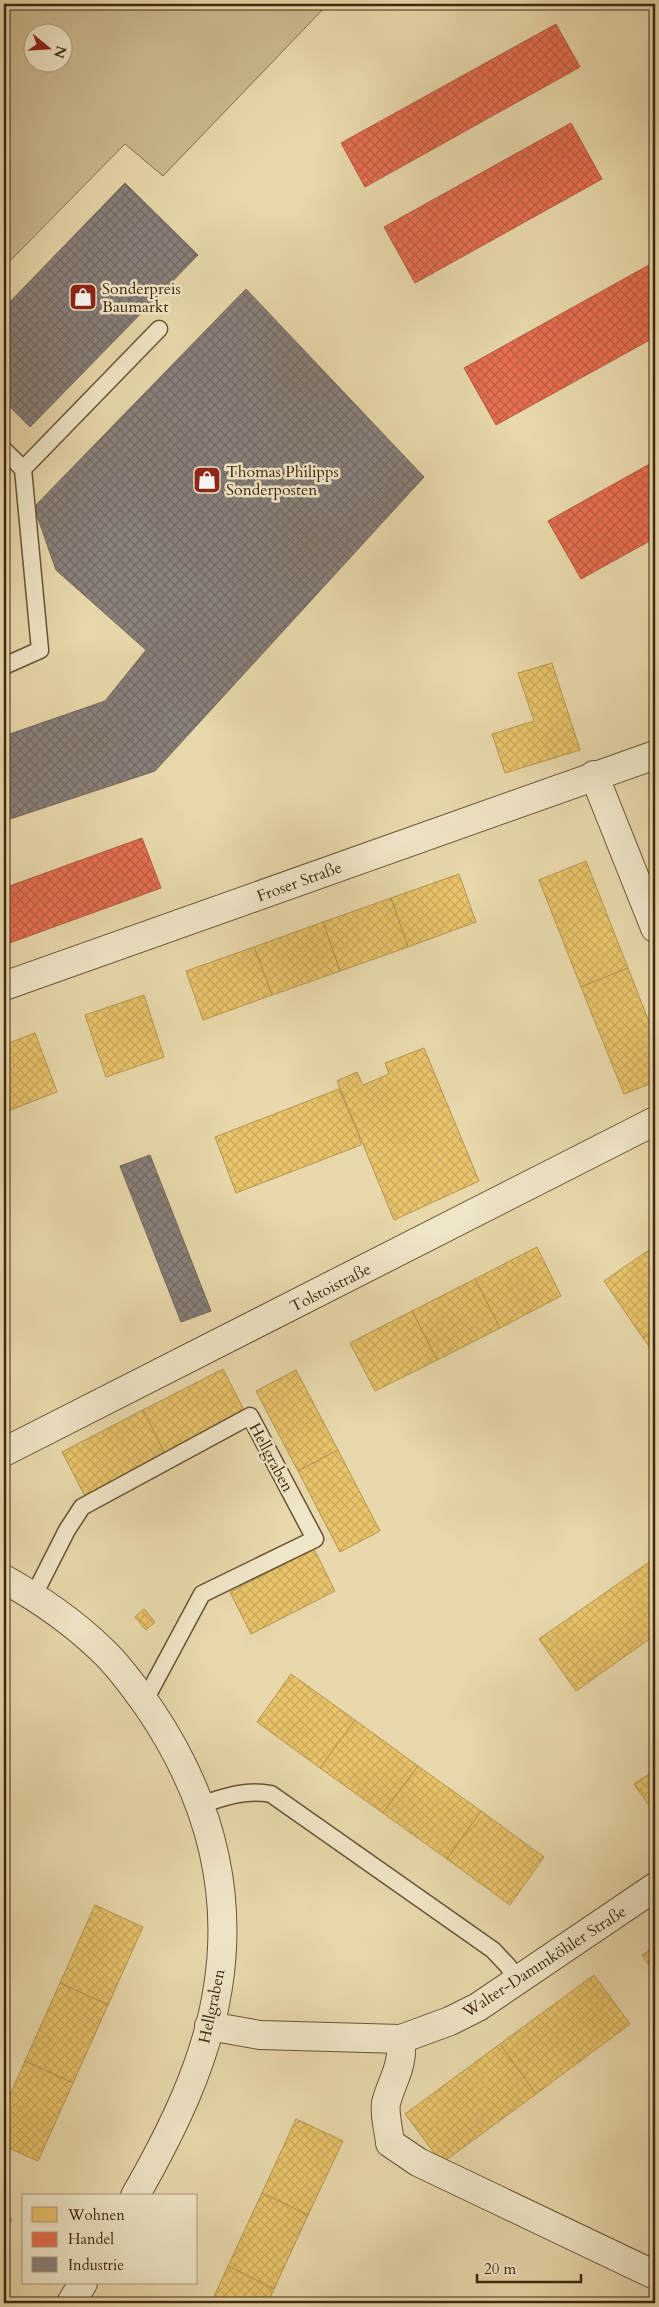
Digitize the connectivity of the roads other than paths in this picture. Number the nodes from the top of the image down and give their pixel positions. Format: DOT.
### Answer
graph roads {
  1 [pos="159,329"];
  2 [pos="4,450"];
  3 [pos="23,469"];
  4 [pos="4,666"];
  5 [pos="655,755"];
  6 [pos="594,776"];
  7 [pos="655,928"];
  8 [pos="4,986"];
  9 [pos="655,1121"];
  10 [pos="4,1452"];
  11 [pos="4,1579"];
  12 [pos="33,1597"];
  13 [pos="144,1702"];
  14 [pos="200,1805"];
  15 [pos="655,1887"];
  16 [pos="518,1981"];
  17 [pos="209,2026"];
  18 [pos="401,2039"];
  19 [pos="136,2194"];
  20 [pos="655,2275"];
  21 [pos="82,2284"];
  22 [pos="71,2303"];
  1 -- 3 [label="lane"];
  2 -- 3 [label="lane"];
  3 -- 4 [label="lane"];
  5 -- 6 [label="street, Froser Straße"];
  6 -- 7 [label="street"];
  6 -- 8 [label="street, Froser Straße"];
  9 -- 10 [label="street, Tolstoistraße"];
  11 -- 12 [label="street, Hellgraben"];
  12 -- 13 [label="street, Hellgraben"];
  12 -- 13 [label="lane, Hellgraben"];
  13 -- 14 [label="street, Hellgraben"];
  14 -- 16 [label="lane"];
  14 -- 17 [label="street, Hellgraben"];
  15 -- 16 [label="street, Walter-Dammköhler Straße"];
  16 -- 18 [label="street, Walter-Dammköhler Straße"];
  17 -- 18 [label="street, Walter-Dammköhler Straße"];
  17 -- 19 [label="street, Hellgraben"];
  18 -- 20 [label="street"];
  21 -- 22 [label="street"];
}
